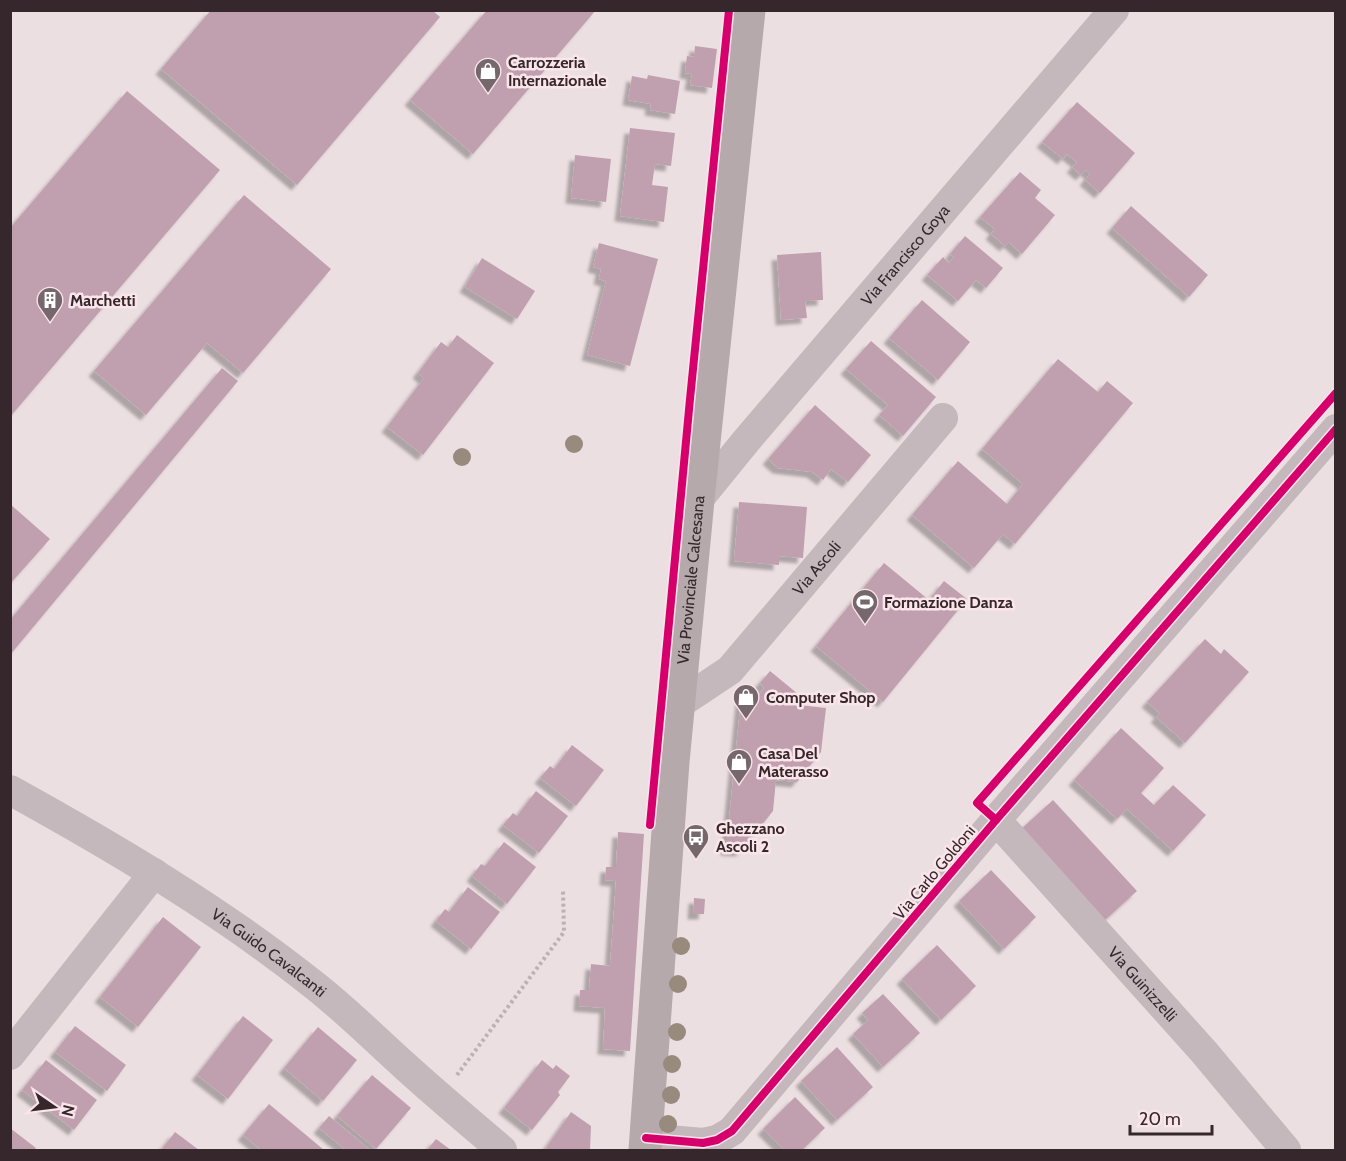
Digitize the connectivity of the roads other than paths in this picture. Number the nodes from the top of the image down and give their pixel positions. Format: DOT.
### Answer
graph roads {
  1 [pos="749,10"];
  2 [pos="1114,10"];
  3 [pos="944,418"];
  4 [pos="1335,429"];
  5 [pos="698,500"];
  6 [pos="679,704"];
  7 [pos="10,790"];
  8 [pos="996,820"];
  9 [pos="154,873"];
  10 [pos="10,1055"];
  11 [pos="645,1144"];
  12 [pos="502,1150"];
  13 [pos="1286,1150"];
  1 -- 5 [label="main road, Via Provinciale Calcesana"];
  2 -- 5 [label="street, Via Francisco Goya"];
  3 -- 6 [label="street, Via Ascoli"];
  4 -- 8 [label="street, Via Carlo Goldoni"];
  5 -- 6 [label="main road, Via Provinciale Calcesana"];
  6 -- 11 [label="main road, Via Provinciale Calcesana"];
  7 -- 9 [label="street, Via Guido Cavalcanti"];
  8 -- 11 [label="street, Via Carlo Goldoni"];
  8 -- 13 [label="street, Via Guinizzelli"];
  9 -- 10 [label="street"];
  9 -- 12 [label="street, Via Guido Cavalcanti"];
}
